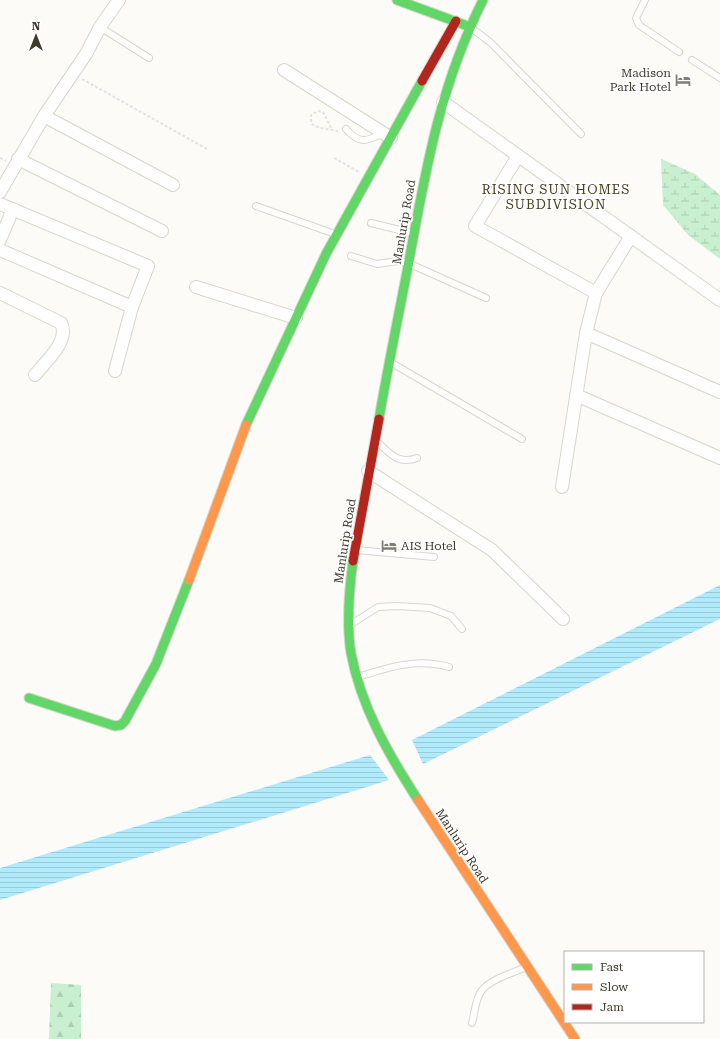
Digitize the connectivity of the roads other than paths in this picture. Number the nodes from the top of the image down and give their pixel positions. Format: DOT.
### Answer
graph roads {
  1 [pos="119,0"];
  2 [pos="397,0"];
  3 [pos="483,0"];
  4 [pos="645,0"];
  5 [pos="456,21"];
  6 [pos="469,26"];
  7 [pos="100,27"];
  8 [pos="679,52"];
  9 [pos="149,58"];
  10 [pos="692,60"];
  11 [pos="284,70"];
  12 [pos="720,78"];
  13 [pos="443,102"];
  14 [pos="44,116"];
  15 [pos="346,128"];
  16 [pos="581,134"];
  17 [pos="387,136"];
  18 [pos="518,156"];
  19 [pos="18,159"];
  20 [pos="172,185"];
  21 [pos="0,192"];
  22 [pos="0,204"];
  23 [pos="256,206"];
  24 [pos="13,209"];
  25 [pos="371,223"];
  26 [pos="162,231"];
  27 [pos="414,234"];
  28 [pos="337,235"];
  29 [pos="631,236"];
  30 [pos="0,240"];
  31 [pos="0,250"];
  32 [pos="351,256"];
  33 [pos="408,263"];
  34 [pos="196,287"];
  35 [pos="0,293"];
  36 [pos="596,293"];
  37 [pos="486,298"];
  38 [pos="720,300"];
  39 [pos="132,307"];
  40 [pos="296,318"];
  41 [pos="586,333"];
  42 [pos="389,362"];
  43 [pos="115,371"];
  44 [pos="35,375"];
  45 [pos="720,392"];
  46 [pos="576,395"];
  47 [pos="522,439"];
  48 [pos="375,440"];
  49 [pos="417,458"];
  50 [pos="720,458"];
  51 [pos="368,471"];
  52 [pos="562,487"];
  53 [pos="355,550"];
  54 [pos="434,557"];
  55 [pos="563,619"];
  56 [pos="349,626"];
  57 [pos="462,629"];
  58 [pos="449,667"];
  59 [pos="358,677"];
  60 [pos="29,698"];
  61 [pos="528,967"];
  62 [pos="564,1022"];
  63 [pos="472,1023"];
  64 [pos="565,1023"];
  65 [pos="575,1039"];
  1 -- 7 [label="street"];
  2 -- 5 [label="main road"];
  3 -- 6 [label="main road, Manlurip Road"];
  4 -- 8 [label="lane"];
  5 -- 6 [label="main road"];
  5 -- 17 [label="main road"];
  6 -- 13 [label="main road, Manlurip Road"];
  6 -- 16 [label="lane"];
  7 -- 9 [label="lane"];
  7 -- 14 [label="street"];
  10 -- 12 [label="lane"];
  11 -- 17 [label="street"];
  13 -- 18 [label="street"];
  13 -- 27 [label="main road, Manlurip Road"];
  14 -- 19 [label="street"];
  14 -- 20 [label="street"];
  15 -- 17 [label="lane"];
  17 -- 28 [label="main road"];
  18 -- 29 [label="street"];
  18 -- 36 [label="street"];
  19 -- 21 [label="street"];
  19 -- 26 [label="street"];
  22 -- 24 [label="street"];
  23 -- 28 [label="lane"];
  24 -- 30 [label="street"];
  24 -- 39 [label="street"];
  25 -- 27 [label="lane"];
  27 -- 33 [label="main road, Manlurip Road"];
  28 -- 40 [label="main road"];
  29 -- 36 [label="street"];
  29 -- 38 [label="street"];
  31 -- 39 [label="street"];
  32 -- 33 [label="lane"];
  33 -- 37 [label="lane"];
  33 -- 42 [label="main road, Manlurip Road"];
  34 -- 40 [label="street"];
  35 -- 44 [label="street"];
  36 -- 41 [label="street"];
  39 -- 43 [label="street"];
  40 -- 60 [label="main road"];
  41 -- 45 [label="street"];
  41 -- 46 [label="street"];
  42 -- 47 [label="lane"];
  42 -- 48 [label="main road, Manlurip Road"];
  46 -- 50 [label="street"];
  46 -- 52 [label="street"];
  48 -- 49 [label="lane"];
  48 -- 51 [label="main road, Manlurip Road"];
  51 -- 53 [label="main road, Manlurip Road"];
  51 -- 55 [label="street"];
  53 -- 54 [label="lane"];
  53 -- 56 [label="main road, Manlurip Road"];
  56 -- 57 [label="lane"];
  56 -- 59 [label="main road, Manlurip Road"];
  58 -- 59 [label="lane"];
  59 -- 61 [label="main road, Manlurip Road"];
  61 -- 62 [label="main road, Manlurip Road"];
  61 -- 63 [label="lane"];
  64 -- 65 [label="main road, Manlurip Road"];
}
